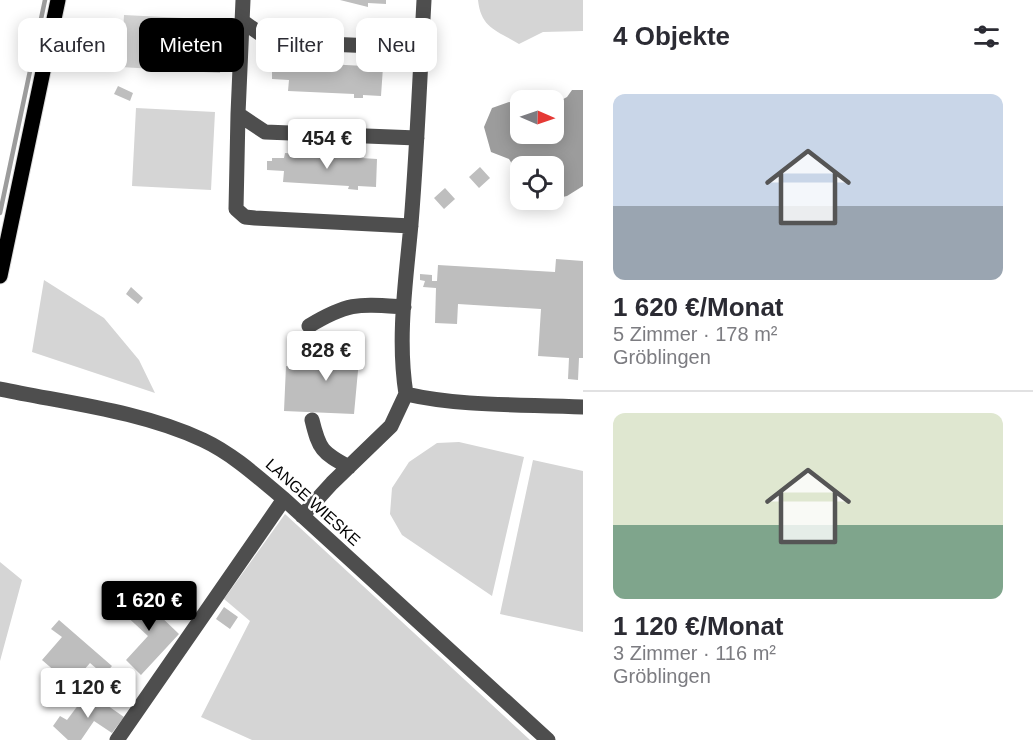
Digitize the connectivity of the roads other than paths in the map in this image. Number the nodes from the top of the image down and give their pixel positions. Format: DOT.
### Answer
graph roads {
  1 [pos="58,0"];
  2 [pos="243,0"];
  3 [pos="424,0"];
  4 [pos="242,18"];
  5 [pos="423,18"];
  6 [pos="244,22"];
  7 [pos="356,45"];
  8 [pos="240,72"];
  9 [pos="421,72"];
  10 [pos="238,114"];
  11 [pos="417,138"];
  12 [pos="411,226"];
  13 [pos="0,276"];
  14 [pos="404,307"];
  15 [pos="309,326"];
  16 [pos="0,389"];
  17 [pos="406,393"];
  18 [pos="583,407"];
  19 [pos="312,420"];
  20 [pos="349,467"];
  21 [pos="284,499"];
  22 [pos="302,516"];
  23 [pos="117,740"];
  24 [pos="548,740"];
  1 -- 13 [label="main road"];
  2 -- 4 [label="street"];
  3 -- 5 [label="street"];
  6 -- 7 [label="street"];
  8 -- 10 [label="street"];
  9 -- 11 [label="street"];
  10 -- 11 [label="street"];
  10 -- 12 [label="street"];
  11 -- 12 [label="street"];
  12 -- 14 [label="street"];
  14 -- 15 [label="street"];
  14 -- 17 [label="street"];
  16 -- 21 [label="street, LANGE WIESKE"];
  17 -- 18 [label="street"];
  17 -- 20 [label="street"];
  19 -- 20 [label="street"];
  20 -- 22 [label="street"];
  21 -- 22 [label="street, LANGE WIESKE"];
  21 -- 23 [label="street"];
  22 -- 24 [label="street, LANGE WIESKE"];
}
